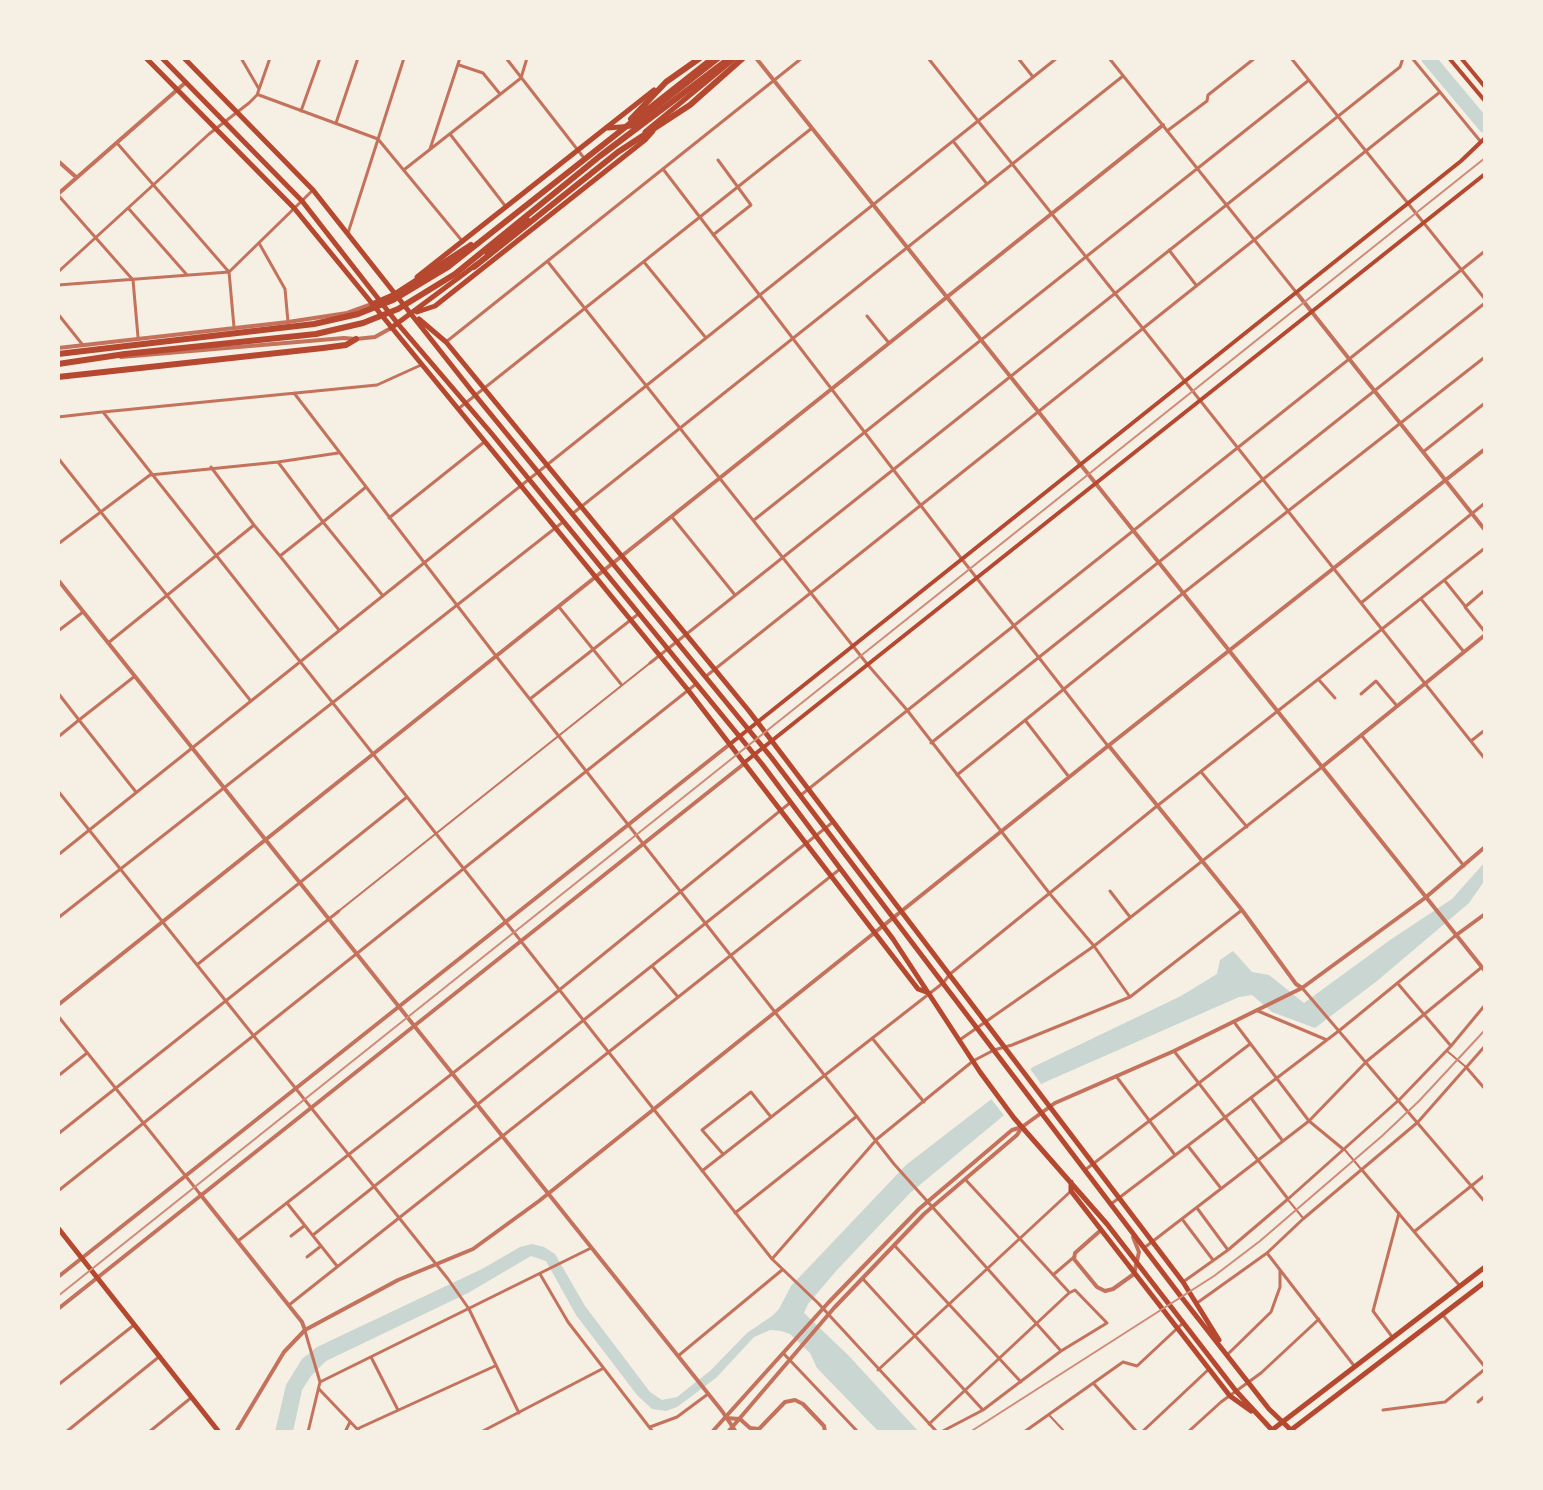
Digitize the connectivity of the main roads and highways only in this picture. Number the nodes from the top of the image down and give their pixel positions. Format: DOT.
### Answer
graph roads {
  1 [pos="146,58"];
  2 [pos="184,58"];
  3 [pos="698,58"];
  4 [pos="716,58"];
  5 [pos="732,58"];
  6 [pos="743,58"];
  7 [pos="1449,58"];
  8 [pos="1461,58"];
  9 [pos="162,59"];
  10 [pos="1485,87"];
  11 [pos="1485,101"];
  12 [pos="667,114"];
  13 [pos="607,128"];
  14 [pos="1484,140"];
  15 [pos="1485,174"];
  16 [pos="474,267"];
  17 [pos="395,297"];
  18 [pos="381,301"];
  19 [pos="372,304"];
  20 [pos="412,314"];
  21 [pos="398,324"];
  22 [pos="391,328"];
  23 [pos="356,339"];
  24 [pos="58,354"];
  25 [pos="58,363"];
  26 [pos="58,377"];
  27 [pos="757,722"];
  28 [pos="747,730"];
  29 [pos="739,737"];
  30 [pos="771,741"];
  31 [pos="730,744"];
  32 [pos="763,748"];
  33 [pos="754,755"];
  34 [pos="745,763"];
  35 [pos="930,993"];
  36 [pos="986,1023"];
  37 [pos="994,1050"];
  38 [pos="1071,1182"];
  39 [pos="1107,1224"];
  40 [pos="58,1228"];
  41 [pos="1101,1230"];
  42 [pos="1139,1266"];
  43 [pos="1485,1267"];
  44 [pos="1134,1274"];
  45 [pos="1485,1283"];
  46 [pos="1228,1354"];
  47 [pos="1258,1416"];
  48 [pos="1282,1422"];
  49 [pos="1272,1431"];
  50 [pos="1291,1431"];
  51 [pos="219,1432"];
  1 -- 19 [label="main road"];
  2 -- 17 [label="main road"];
  3 -- 13 [label="main road"];
  3 -- 17 [label="highway"];
  4 -- 13 [label="main road"];
  4 -- 17 [label="highway"];
  5 -- 12 [label="main road"];
  5 -- 25 [label="highway"];
  6 -- 16 [label="highway"];
  7 -- 11 [label="main road"];
  8 -- 10 [label="main road"];
  9 -- 18 [label="main road"];
  12 -- 16 [label="main road"];
  12 -- 20 [label="main road"];
  13 -- 17 [label="main road"];
  14 -- 27 [label="main road"];
  15 -- 30 [label="main road"];
  16 -- 20 [label="main road"];
  17 -- 18 [label="main road"];
  17 -- 20 [label="main road"];
  17 -- 24 [label="highway"];
  18 -- 19 [label="main road"];
  18 -- 21 [label="main road"];
  19 -- 22 [label="main road"];
  20 -- 21 [label="main road"];
  20 -- 27 [label="main road"];
  20 -- 28 [label="main road"];
  21 -- 22 [label="main road"];
  21 -- 29 [label="main road"];
  22 -- 31 [label="main road"];
  23 -- 26 [label="highway"];
  27 -- 28 [label="main road"];
  27 -- 30 [label="main road"];
  28 -- 29 [label="main road"];
  28 -- 32 [label="main road"];
  29 -- 31 [label="main road"];
  29 -- 33 [label="main road"];
  30 -- 32 [label="main road"];
  30 -- 36 [label="main road"];
  31 -- 34 [label="main road"];
  32 -- 33 [label="main road"];
  32 -- 37 [label="main road"];
  33 -- 34 [label="main road"];
  33 -- 35 [label="main road"];
  34 -- 35 [label="main road"];
  35 -- 38 [label="main road"];
  36 -- 37 [label="main road"];
  36 -- 46 [label="main road"];
  37 -- 46 [label="main road"];
  38 -- 39 [label="main road"];
  38 -- 41 [label="main road"];
  39 -- 41 [label="main road"];
  39 -- 42 [label="main road"];
  40 -- 51 [label="main road"];
  41 -- 44 [label="main road"];
  42 -- 44 [label="main road"];
  42 -- 47 [label="main road"];
  43 -- 48 [label="main road"];
  44 -- 47 [label="main road"];
  45 -- 50 [label="main road"];
  46 -- 48 [label="main road"];
  47 -- 49 [label="main road"];
  48 -- 49 [label="main road"];
  48 -- 50 [label="main road"];
}
